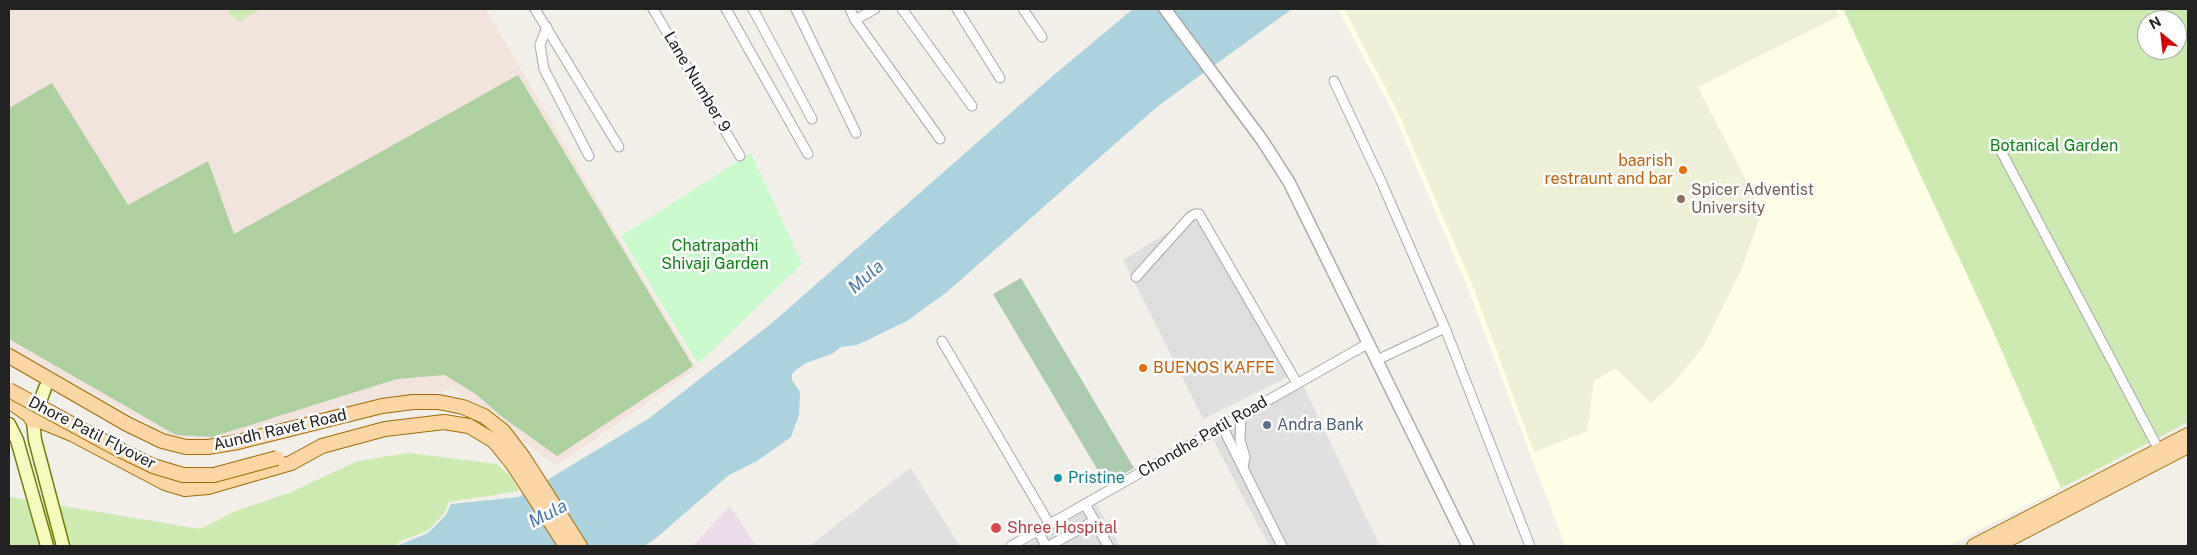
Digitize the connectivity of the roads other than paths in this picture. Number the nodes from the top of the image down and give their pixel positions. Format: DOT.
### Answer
graph roads {
  1 [pos="536,9"];
  2 [pos="653,9"];
  3 [pos="726,9"];
  4 [pos="753,9"];
  5 [pos="796,9"];
  6 [pos="850,9"];
  7 [pos="875,9"];
  8 [pos="902,9"];
  9 [pos="956,9"];
  10 [pos="1023,9"];
  11 [pos="1165,9"];
  12 [pos="855,20"];
  13 [pos="547,27"];
  14 [pos="1042,38"];
  15 [pos="1000,78"];
  16 [pos="1334,81"];
  17 [pos="972,106"];
  18 [pos="812,119"];
  19 [pos="856,133"];
  20 [pos="940,139"];
  21 [pos="619,147"];
  22 [pos="2001,151"];
  23 [pos="808,154"];
  24 [pos="589,156"];
  25 [pos="740,156"];
  26 [pos="1136,277"];
  27 [pos="1444,328"];
  28 [pos="942,341"];
  29 [pos="1369,343"];
  30 [pos="9,356"];
  31 [pos="1377,360"];
  32 [pos="9,367"];
  33 [pos="1297,384"];
  34 [pos="45,388"];
  35 [pos="9,390"];
  36 [pos="9,401"];
  37 [pos="1241,415"];
  38 [pos="116,417"];
  39 [pos="33,421"];
  40 [pos="9,424"];
  41 [pos="1222,426"];
  42 [pos="2188,435"];
  43 [pos="322,446"];
  44 [pos="2188,446"];
  45 [pos="2159,450"];
  46 [pos="517,460"];
  47 [pos="1243,468"];
  48 [pos="1085,504"];
  49 [pos="1094,521"];
  50 [pos="1050,525"];
  51 [pos="1038,531"];
  52 [pos="47,546"];
  53 [pos="63,546"];
  54 [pos="566,546"];
  55 [pos="580,546"];
  56 [pos="1011,546"];
  57 [pos="1048,546"];
  58 [pos="1108,546"];
  59 [pos="1282,546"];
  60 [pos="1468,546"];
  61 [pos="1530,546"];
  62 [pos="1974,546"];
  63 [pos="1996,546"];
  1 -- 13 [label="street"];
  2 -- 25 [label="street, Lane Number 9"];
  3 -- 23 [label="street"];
  4 -- 18 [label="street"];
  5 -- 19 [label="street"];
  6 -- 12 [label="street"];
  7 -- 12 [label="street"];
  8 -- 17 [label="street"];
  9 -- 15 [label="street"];
  10 -- 14 [label="street"];
  11 -- 29 [label="street"];
  12 -- 20 [label="street"];
  13 -- 21 [label="street"];
  13 -- 24 [label="street"];
  16 -- 27 [label="street"];
  22 -- 45 [label="street"];
  26 -- 33 [label="street"];
  27 -- 31 [label="street"];
  27 -- 61 [label="street"];
  28 -- 50 [label="street"];
  29 -- 31 [label="street"];
  29 -- 33 [label="street, Chondhe Patil Road"];
  30 -- 38 [label="main road, Aundh Ravet Road"];
  31 -- 60 [label="street"];
  32 -- 34 [label="main road"];
  33 -- 37 [label="street, Chondhe Patil Road"];
  34 -- 38 [label="main road"];
  34 -- 39 [label="main road"];
  35 -- 43 [label="main road, Dhore Patil Flyover, bridge"];
  36 -- 39 [label="main road"];
  37 -- 41 [label="street, Chondhe Patil Road"];
  37 -- 47 [label="street"];
  38 -- 46 [label="main road, Aundh Ravet Road"];
  39 -- 43 [label="main road, Aundh Ravet Road"];
  39 -- 53 [label="main road"];
  40 -- 52 [label="main road"];
  41 -- 47 [label="street"];
  41 -- 48 [label="street, Chondhe Patil Road"];
  42 -- 45 [label="main road"];
  43 -- 46 [label="main road, Aundh Ravet Road"];
  44 -- 63 [label="main road"];
  45 -- 62 [label="main road"];
  46 -- 54 [label="main road"];
  46 -- 55 [label="main road"];
  47 -- 59 [label="street"];
  48 -- 49 [label="street"];
  48 -- 50 [label="street, Chondhe Patil Road"];
  49 -- 57 [label="street"];
  49 -- 58 [label="street"];
  50 -- 51 [label="street, Chondhe Patil Road"];
  51 -- 56 [label="street, Chondhe Patil Road"];
  51 -- 57 [label="street"];
}
